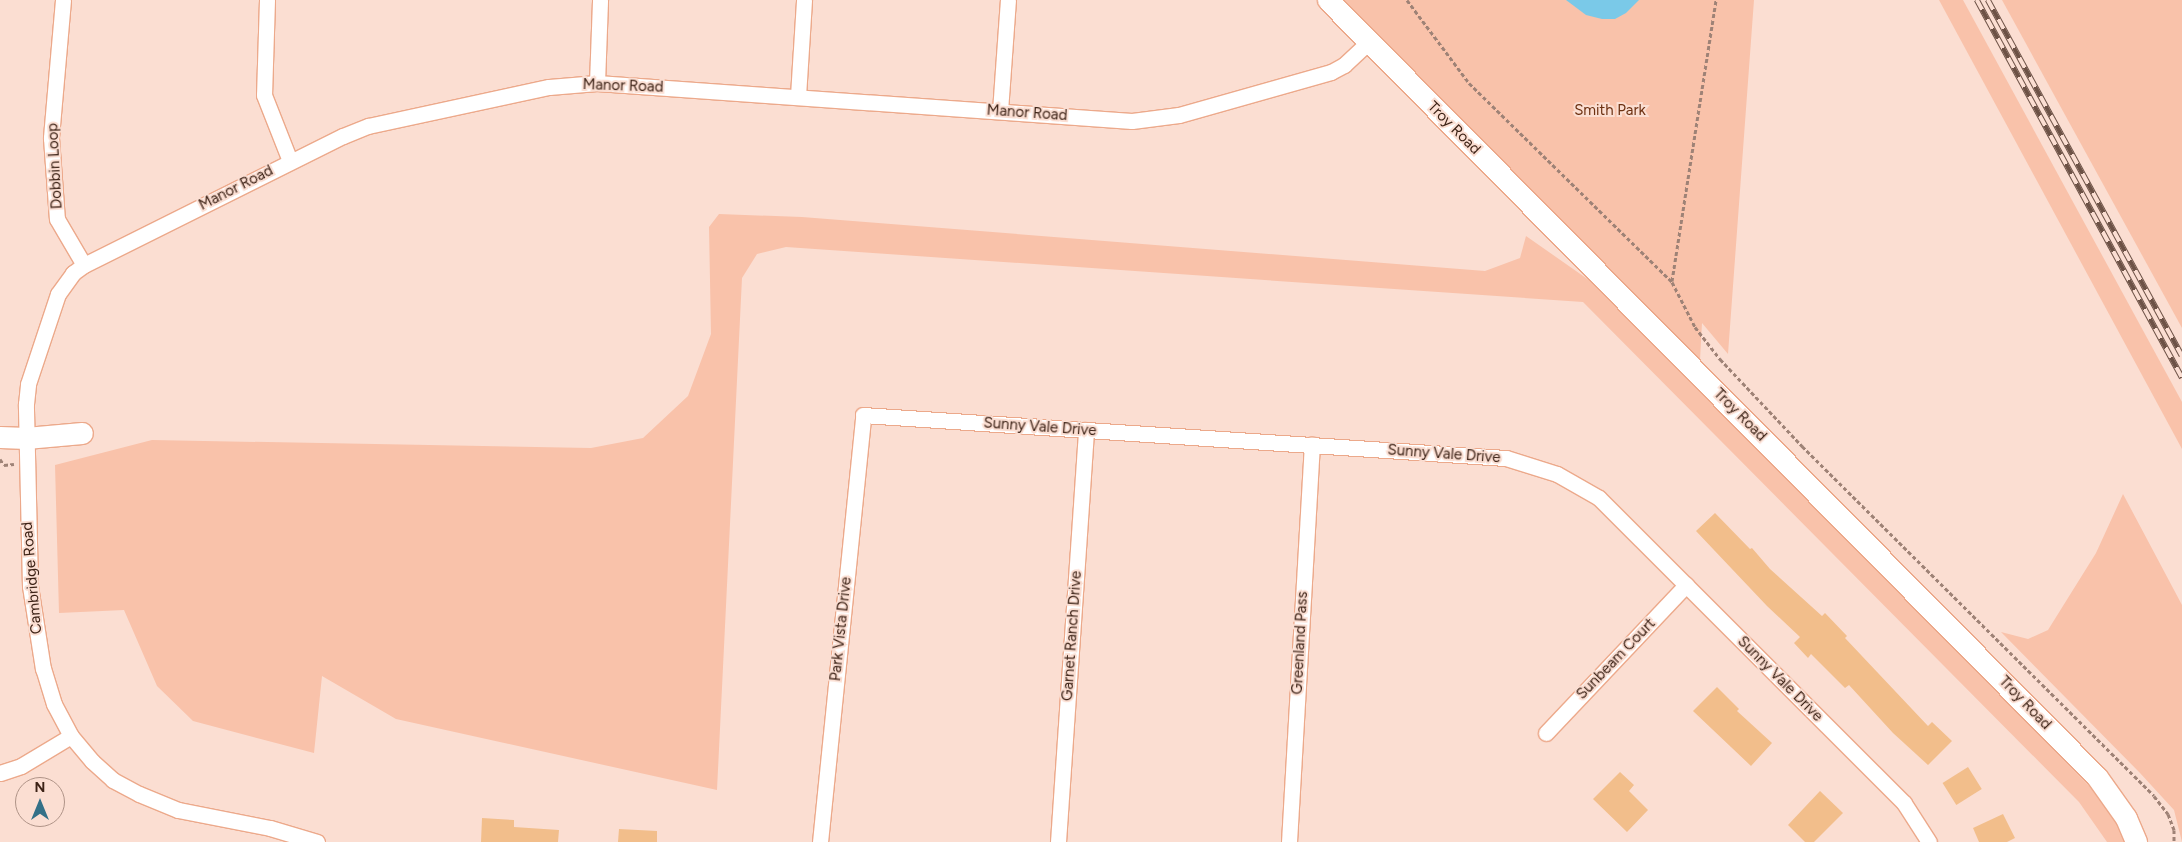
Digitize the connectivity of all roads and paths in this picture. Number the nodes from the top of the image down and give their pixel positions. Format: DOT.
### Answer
graph roads {
  1 [pos="63,0"];
  2 [pos="267,0"];
  3 [pos="600,0"];
  4 [pos="804,0"];
  5 [pos="1008,0"];
  6 [pos="1328,0"];
  7 [pos="1407,0"];
  8 [pos="1716,0"];
  9 [pos="1369,42"];
  10 [pos="597,83"];
  11 [pos="798,96"];
  12 [pos="1000,111"];
  13 [pos="290,161"];
  14 [pos="84,264"];
  15 [pos="1672,282"];
  16 [pos="863,415"];
  17 [pos="1086,430"];
  18 [pos="82,433"];
  19 [pos="0,436"];
  20 [pos="26,438"];
  21 [pos="1312,445"];
  22 [pos="1686,585"];
  23 [pos="1546,733"];
  24 [pos="71,736"];
  25 [pos="0,773"];
  26 [pos="317,842"];
  27 [pos="820,842"];
  28 [pos="1058,842"];
  29 [pos="1289,842"];
  30 [pos="1929,842"];
  31 [pos="2136,842"];
  32 [pos="2174,842"];
  1 -- 14 [label="street, Dobbin Loop"];
  2 -- 13 [label="street"];
  3 -- 10 [label="street"];
  4 -- 11 [label="street"];
  5 -- 12 [label="street"];
  6 -- 9 [label="street, Troy Road"];
  7 -- 15 [label="path"];
  8 -- 15 [label="path"];
  9 -- 12 [label="street, Manor Road"];
  9 -- 31 [label="street, Troy Road"];
  10 -- 11 [label="street, Manor Road"];
  10 -- 13 [label="street, Manor Road"];
  11 -- 12 [label="street, Manor Road"];
  13 -- 14 [label="street, Manor Road"];
  14 -- 20 [label="street, Manor Road"];
  15 -- 32 [label="path"];
  16 -- 17 [label="street, Sunny Vale Drive"];
  16 -- 27 [label="street, Park Vista Drive"];
  17 -- 21 [label="street, Sunny Vale Drive"];
  17 -- 28 [label="street, Garnet Ranch Drive"];
  18 -- 20 [label="street"];
  19 -- 20 [label="street"];
  20 -- 24 [label="street, Cambridge Road"];
  21 -- 22 [label="street, Sunny Vale Drive"];
  21 -- 29 [label="street, Greenland Pass"];
  22 -- 23 [label="street, Sunbeam Court"];
  22 -- 30 [label="street, Sunny Vale Drive"];
  24 -- 25 [label="street"];
  24 -- 26 [label="street, Cambridge Road"];
}
